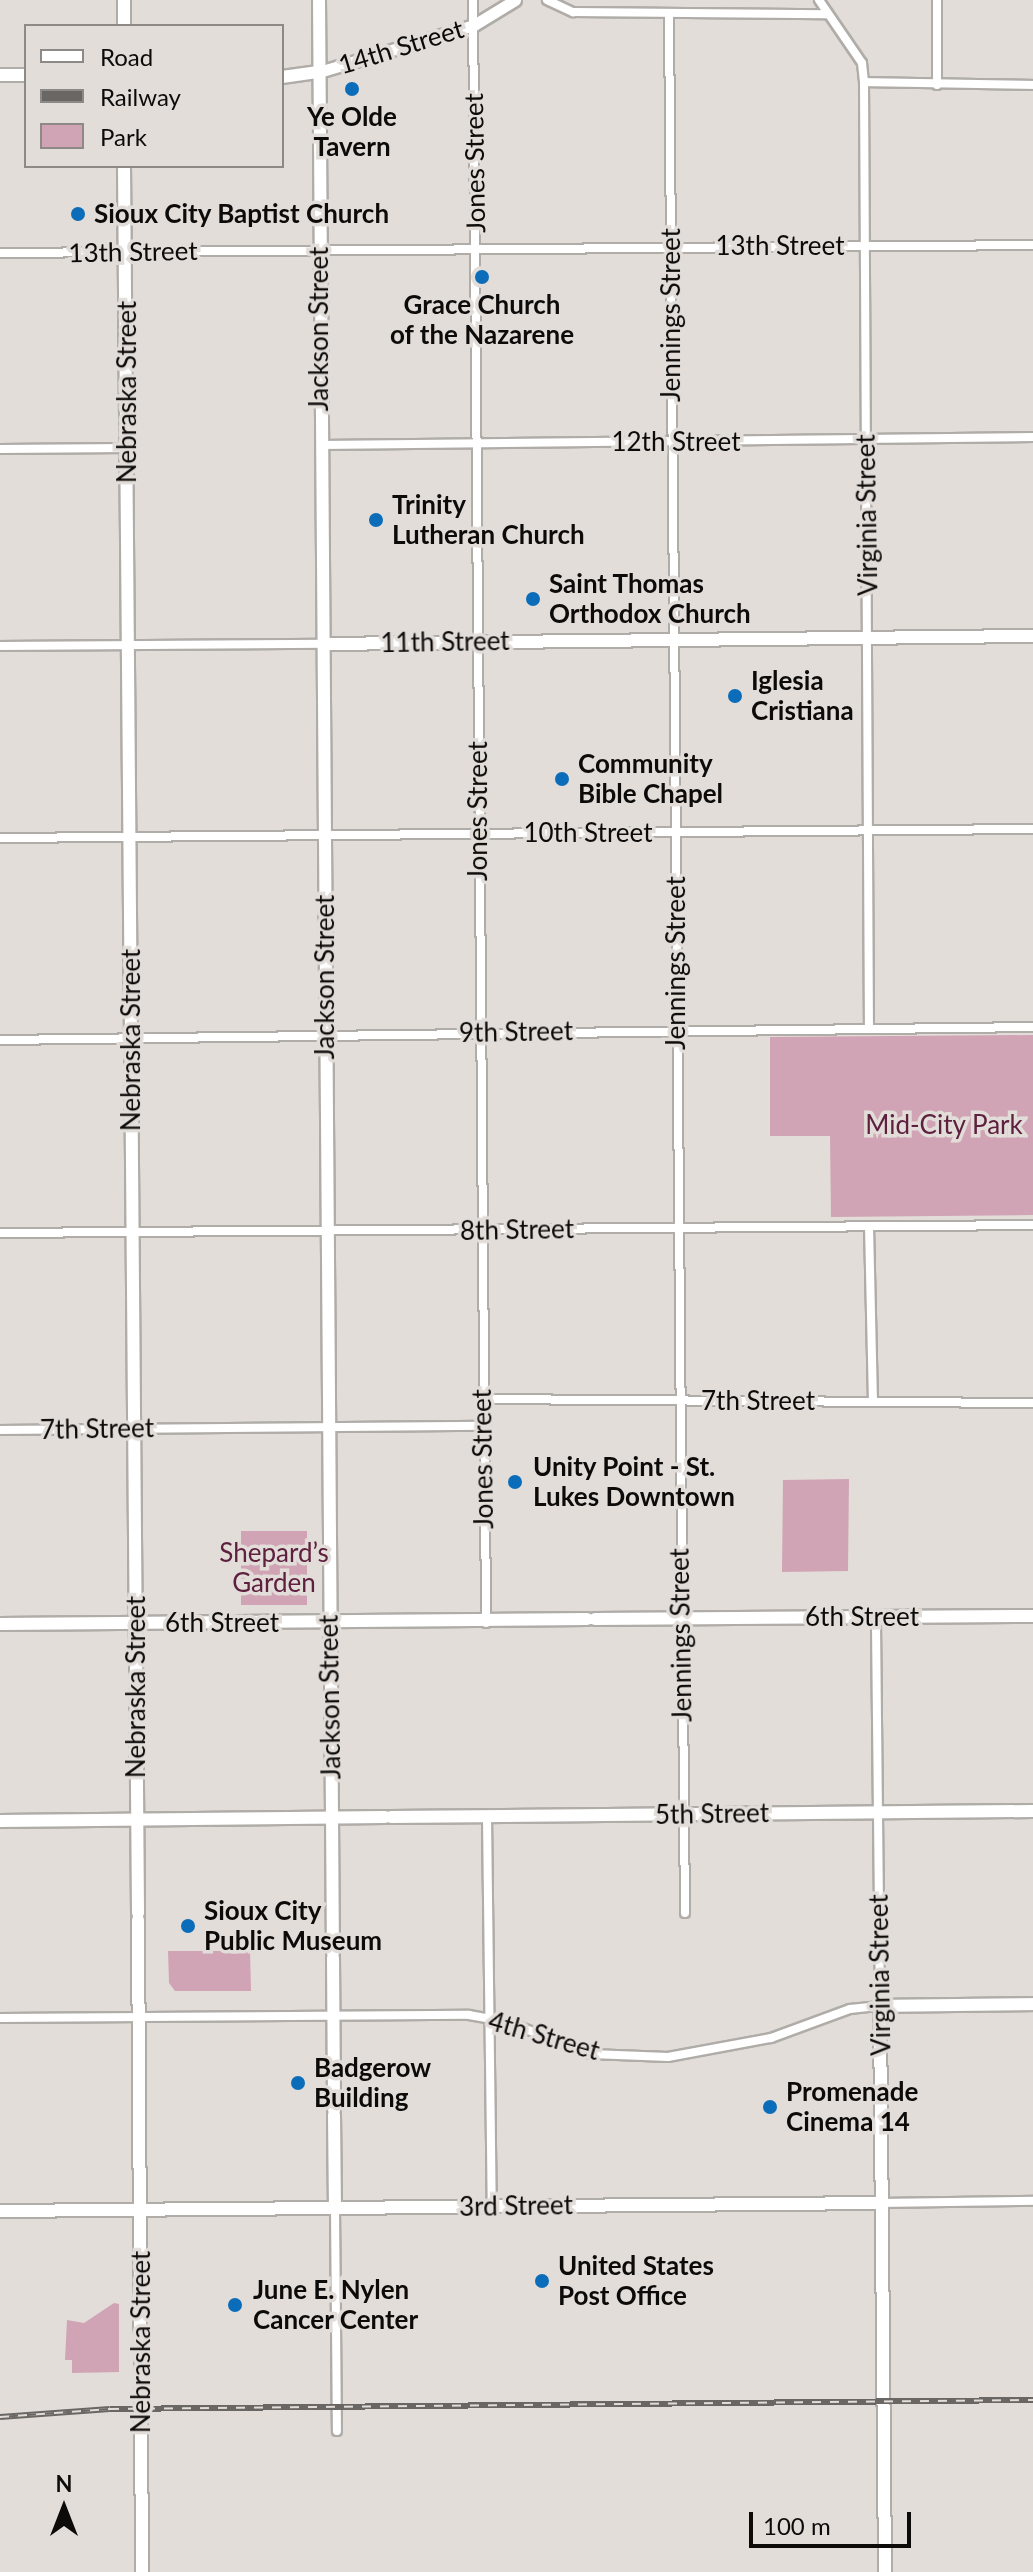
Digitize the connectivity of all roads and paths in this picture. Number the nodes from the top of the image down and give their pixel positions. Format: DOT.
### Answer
graph roads {
  1 [pos="124,0"];
  2 [pos="319,0"];
  3 [pos="473,0"];
  4 [pos="515,0"];
  5 [pos="547,0"];
  6 [pos="819,0"];
  7 [pos="937,0"];
  8 [pos="669,14"];
  9 [pos="827,14"];
  10 [pos="124,24"];
  11 [pos="474,25"];
  12 [pos="319,72"];
  13 [pos="0,75"];
  14 [pos="24,75"];
  15 [pos="284,77"];
  16 [pos="864,82"];
  17 [pos="937,85"];
  18 [pos="1033,85"];
  19 [pos="124,168"];
  20 [pos="1033,245"];
  21 [pos="866,246"];
  22 [pos="671,247"];
  23 [pos="319,249"];
  24 [pos="476,249"];
  25 [pos="0,253"];
  26 [pos="126,253"];
  27 [pos="1033,437"];
  28 [pos="864,439"];
  29 [pos="477,441"];
  30 [pos="672,442"];
  31 [pos="320,445"];
  32 [pos="127,448"];
  33 [pos="0,449"];
  34 [pos="1033,636"];
  35 [pos="869,637"];
  36 [pos="671,639"];
  37 [pos="478,641"];
  38 [pos="323,644"];
  39 [pos="129,645"];
  40 [pos="0,646"];
  41 [pos="1033,829"];
  42 [pos="869,831"];
  43 [pos="675,833"];
  44 [pos="478,834"];
  45 [pos="324,836"];
  46 [pos="0,838"];
  47 [pos="130,841"];
  48 [pos="1033,1027"];
  49 [pos="869,1028"];
  50 [pos="676,1030"];
  51 [pos="481,1032"];
  52 [pos="325,1033"];
  53 [pos="131,1039"];
  54 [pos="0,1040"];
  55 [pos="1033,1225"];
  56 [pos="869,1226"];
  57 [pos="677,1228"];
  58 [pos="482,1230"];
  59 [pos="327,1231"];
  60 [pos="132,1232"];
  61 [pos="0,1233"];
  62 [pos="482,1399"];
  63 [pos="679,1400"];
  64 [pos="873,1402"];
  65 [pos="1033,1403"];
  66 [pos="482,1426"];
  67 [pos="328,1427"];
  68 [pos="133,1429"];
  69 [pos="0,1430"];
  70 [pos="1033,1616"];
  71 [pos="876,1617"];
  72 [pos="680,1619"];
  73 [pos="330,1623"];
  74 [pos="486,1623"];
  75 [pos="0,1624"];
  76 [pos="136,1624"];
  77 [pos="1033,1811"];
  78 [pos="879,1813"];
  79 [pos="683,1815"];
  80 [pos="487,1817"];
  81 [pos="331,1818"];
  82 [pos="137,1820"];
  83 [pos="0,1821"];
  84 [pos="685,1913"];
  85 [pos="1033,2004"];
  86 [pos="880,2006"];
  87 [pos="333,2016"];
  88 [pos="0,2018"];
  89 [pos="139,2018"];
  90 [pos="488,2019"];
  91 [pos="1033,2201"];
  92 [pos="883,2203"];
  93 [pos="492,2207"];
  94 [pos="335,2209"];
  95 [pos="140,2210"];
  96 [pos="0,2211"];
  97 [pos="337,2431"];
  98 [pos="142,2572"];
  99 [pos="885,2572"];
  1 -- 10 [label="main road"];
  2 -- 12 [label="main road, Jackson Street"];
  3 -- 11 [label="street, Jones Street"];
  4 -- 11 [label="street, 14th Street"];
  5 -- 8 [label="street"];
  6 -- 9 [label="street, Virginia Street"];
  7 -- 17 [label="street"];
  8 -- 9 [label="street"];
  8 -- 22 [label="street, Jennings Street"];
  9 -- 16 [label="street, Virginia Street"];
  11 -- 12 [label="street, 14th Street"];
  11 -- 24 [label="street, Jones Street"];
  12 -- 15 [label="main road, 14th Street"];
  12 -- 23 [label="main road, Jackson Street"];
  13 -- 14 [label="main road"];
  16 -- 17 [label="street"];
  16 -- 21 [label="street, Virginia Street"];
  17 -- 18 [label="street"];
  19 -- 26 [label="main road, Nebraska Street"];
  20 -- 21 [label="street, 13th Street"];
  21 -- 22 [label="street, 13th Street"];
  21 -- 28 [label="street, Virginia Street"];
  22 -- 24 [label="street, 13th Street"];
  22 -- 30 [label="street, Jennings Street"];
  23 -- 24 [label="street, 13th Street"];
  23 -- 26 [label="street, 13th Street"];
  23 -- 31 [label="main road, Jackson Street"];
  24 -- 29 [label="street, Jones Street"];
  25 -- 26 [label="street, 13th Street"];
  26 -- 32 [label="main road, Nebraska Street"];
  27 -- 28 [label="street, 12th Street"];
  28 -- 30 [label="street, 12th Street"];
  28 -- 35 [label="street, Virginia Street"];
  29 -- 30 [label="street, 12th Street"];
  29 -- 31 [label="street, 12th Street"];
  29 -- 37 [label="street, Jones Street"];
  30 -- 36 [label="street, Jennings Street"];
  31 -- 38 [label="main road, Jackson Street"];
  32 -- 33 [label="street"];
  32 -- 39 [label="main road, Nebraska Street"];
  34 -- 35 [label="main road, 11th Street"];
  35 -- 36 [label="main road, 11th Street"];
  35 -- 42 [label="street, Virginia Street"];
  36 -- 37 [label="main road, 11th Street"];
  36 -- 43 [label="street, Jennings Street"];
  37 -- 38 [label="main road, 11th Street"];
  37 -- 44 [label="street, Jones Street"];
  38 -- 39 [label="street, 11th Street"];
  38 -- 45 [label="main road, Jackson Street"];
  39 -- 40 [label="street, 11th Street"];
  39 -- 47 [label="main road, Nebraska Street"];
  41 -- 42 [label="street, 10th Street"];
  42 -- 43 [label="street, 10th Street"];
  42 -- 49 [label="street, Virginia Street"];
  43 -- 44 [label="street, 10th Street"];
  43 -- 50 [label="street, Jennings Street"];
  44 -- 45 [label="street, 10th Street"];
  44 -- 51 [label="street, Jones Street"];
  45 -- 47 [label="street, 10th Street"];
  45 -- 52 [label="main road, Jackson Street"];
  46 -- 47 [label="street, 10th Street"];
  47 -- 53 [label="main road, Nebraska Street"];
  48 -- 49 [label="street, 9th Street"];
  49 -- 50 [label="street, 9th Street"];
  50 -- 51 [label="street, 9th Street"];
  50 -- 57 [label="street, Jennings Street"];
  51 -- 52 [label="street, 9th Street"];
  51 -- 58 [label="street, Jones Street"];
  52 -- 53 [label="street, 9th Street"];
  52 -- 59 [label="main road, Jackson Street"];
  53 -- 54 [label="street, 9th Street"];
  53 -- 60 [label="main road, Nebraska Street"];
  55 -- 56 [label="street, 8th Street"];
  56 -- 57 [label="street, 8th Street"];
  56 -- 64 [label="street"];
  57 -- 58 [label="street, 8th Street"];
  57 -- 63 [label="street, Jennings Street"];
  58 -- 59 [label="street, 8th Street"];
  58 -- 62 [label="street, Jones Street"];
  59 -- 60 [label="street, 8th Street"];
  59 -- 67 [label="main road, Jackson Street"];
  60 -- 61 [label="street, 8th Street"];
  60 -- 68 [label="main road, Nebraska Street"];
  62 -- 63 [label="street, 7th Street"];
  62 -- 66 [label="street, Jones Street"];
  63 -- 64 [label="street, 7th Street"];
  63 -- 72 [label="street, Jennings Street"];
  64 -- 65 [label="street, 7th Street"];
  66 -- 67 [label="street, 7th Street"];
  66 -- 74 [label="street, Jones Street"];
  67 -- 68 [label="street, 7th Street"];
  67 -- 73 [label="main road, Jackson Street"];
  68 -- 69 [label="street, 7th Street"];
  68 -- 76 [label="main road, Nebraska Street"];
  70 -- 71 [label="main road, 6th Street"];
  71 -- 72 [label="main road, 6th Street"];
  71 -- 78 [label="street, Virginia Street"];
  72 -- 74 [label="main road, 6th Street"];
  72 -- 79 [label="street, Jennings Street"];
  73 -- 74 [label="main road, 6th Street"];
  73 -- 76 [label="main road, 6th Street"];
  73 -- 81 [label="main road, Jackson Street"];
  75 -- 76 [label="main road, 6th Street"];
  76 -- 82 [label="main road, Nebraska Street"];
  77 -- 78 [label="main road, 5th Street"];
  78 -- 79 [label="main road, 5th Street"];
  78 -- 86 [label="street, Virginia Street"];
  79 -- 80 [label="main road, 5th Street"];
  79 -- 84 [label="street, Jennings Street"];
  80 -- 81 [label="main road, 5th Street"];
  80 -- 90 [label="street"];
  81 -- 82 [label="main road, 5th Street"];
  81 -- 87 [label="main road, Jackson Street"];
  82 -- 83 [label="main road, 5th Street"];
  82 -- 89 [label="main road, Nebraska Street"];
  85 -- 86 [label="main road, 4th Street"];
  86 -- 90 [label="street, 4th Street"];
  86 -- 92 [label="main road, Virginia Street"];
  87 -- 89 [label="street, 4th Street"];
  87 -- 90 [label="street, 4th Street"];
  87 -- 94 [label="main road, Jackson Street"];
  88 -- 89 [label="street, 4th Street"];
  89 -- 95 [label="main road, Nebraska Street"];
  90 -- 93 [label="street"];
  91 -- 92 [label="street, 3rd Street"];
  92 -- 93 [label="main road, 3rd Street"];
  92 -- 99 [label="main road, Virginia Street"];
  93 -- 94 [label="main road, 3rd Street"];
  94 -- 95 [label="main road, 3rd Street"];
  94 -- 97 [label="street, Jackson Street"];
  95 -- 96 [label="main road, 3rd Street"];
  95 -- 98 [label="main road, Nebraska Street"];
}
